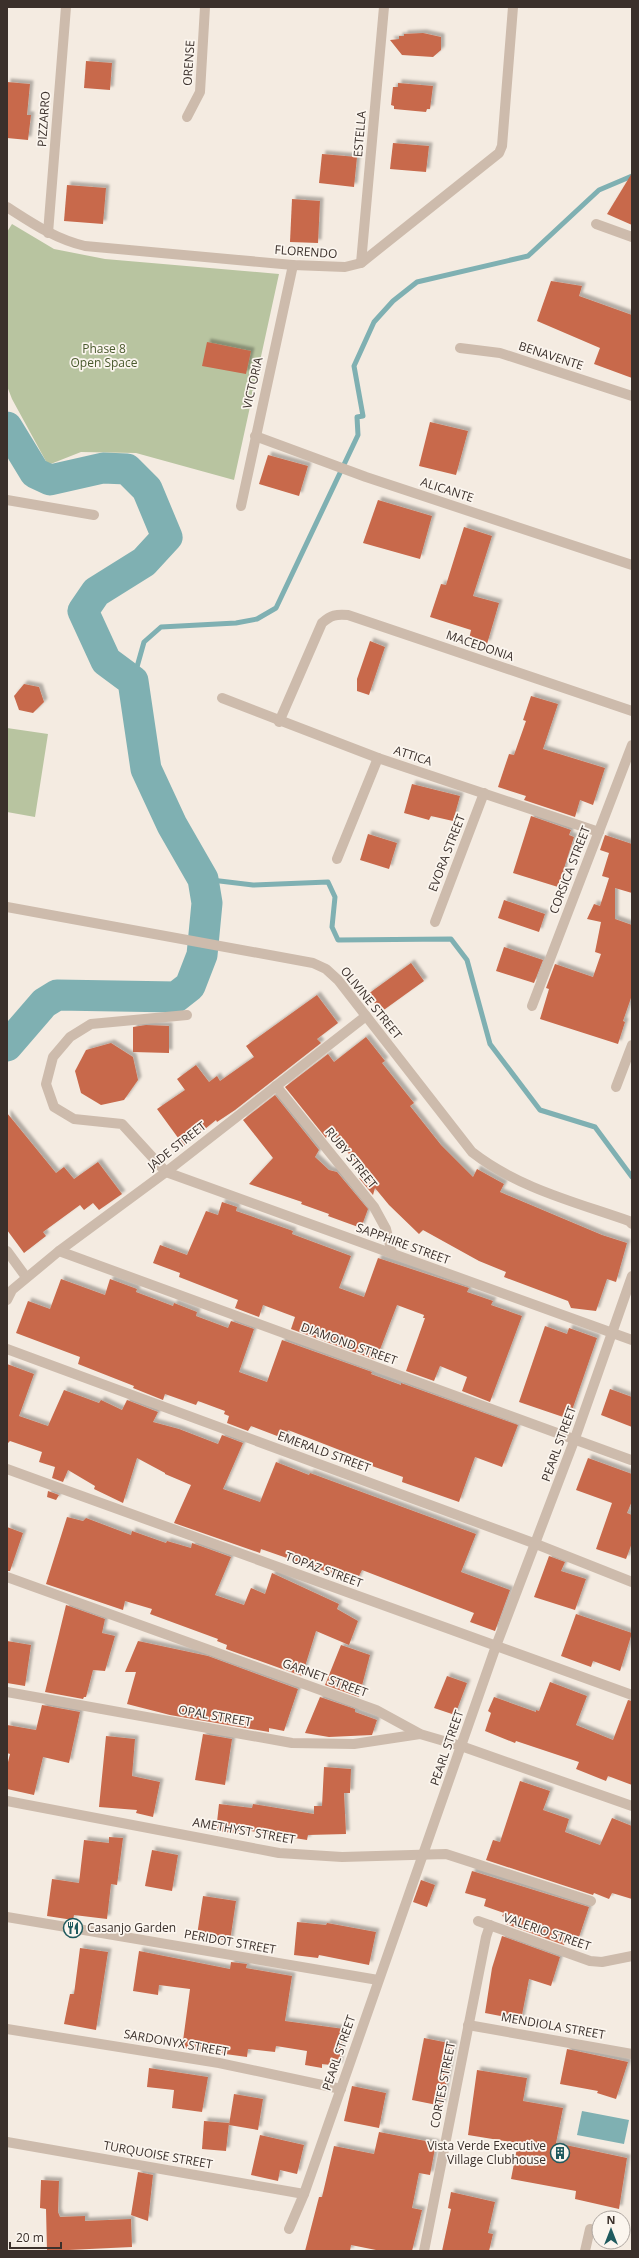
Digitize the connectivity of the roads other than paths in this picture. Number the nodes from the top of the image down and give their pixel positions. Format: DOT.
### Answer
graph roads {
  1 [pos="66,7"];
  2 [pos="205,7"];
  3 [pos="384,7"];
  4 [pos="513,7"];
  5 [pos="187,117"];
  6 [pos="7,207"];
  7 [pos="596,224"];
  8 [pos="48,233"];
  9 [pos="632,237"];
  10 [pos="361,263"];
  11 [pos="293,265"];
  12 [pos="460,348"];
  13 [pos="632,396"];
  14 [pos="255,436"];
  15 [pos="7,500"];
  16 [pos="242,506"];
  17 [pos="94,515"];
  18 [pos="632,565"];
  19 [pos="222,698"];
  20 [pos="632,711"];
  21 [pos="279,722"];
  22 [pos="632,745"];
  23 [pos="378,758"];
  24 [pos="484,793"];
  25 [pos="599,832"];
  26 [pos="337,859"];
  27 [pos="7,907"];
  28 [pos="435,922"];
  29 [pos="532,1006"];
  30 [pos="187,1015"];
  31 [pos="366,1016"];
  32 [pos="632,1045"];
  33 [pos="276,1086"];
  34 [pos="616,1087"];
  35 [pos="166,1172"];
  36 [pos="632,1224"];
  37 [pos="7,1251"];
  38 [pos="59,1251"];
  39 [pos="392,1253"];
  40 [pos="632,1276"];
  41 [pos="26,1277"];
  42 [pos="7,1300"];
  43 [pos="613,1333"];
  44 [pos="632,1340"];
  45 [pos="7,1349"];
  46 [pos="574,1440"];
  47 [pos="631,1460"];
  48 [pos="7,1469"];
  49 [pos="536,1544"];
  50 [pos="7,1577"];
  51 [pos="632,1582"];
  52 [pos="496,1646"];
  53 [pos="7,1692"];
  54 [pos="632,1695"];
  55 [pos="420,1734"];
  56 [pos="461,1746"];
  57 [pos="7,1801"];
  58 [pos="632,1806"];
  59 [pos="424,1854"];
  60 [pos="591,1901"];
  61 [pos="7,1917"];
  62 [pos="478,1921"];
  63 [pos="490,1926"];
  64 [pos="632,1956"];
  65 [pos="378,1980"];
  66 [pos="468,2025"];
  67 [pos="7,2029"];
  68 [pos="632,2054"];
  69 [pos="341,2089"];
  70 [pos="7,2142"];
  71 [pos="304,2194"];
  72 [pos="289,2229"];
  73 [pos="590,2229"];
  74 [pos="424,2251"];
  75 [pos="585,2251"];
  1 -- 8 [label="street, PIZZARRO"];
  2 -- 5 [label="street, ORENSE"];
  3 -- 10 [label="street, ESTELLA"];
  4 -- 10 [label="street, FLORENDO"];
  6 -- 8 [label="street, FLORENDO"];
  7 -- 9 [label="street"];
  8 -- 11 [label="street, FLORENDO"];
  10 -- 11 [label="street, FLORENDO"];
  11 -- 14 [label="street, VICTORIA"];
  12 -- 13 [label="street, BENAVENTE"];
  14 -- 16 [label="street, VICTORIA"];
  14 -- 18 [label="street, ALICANTE"];
  15 -- 17 [label="street"];
  19 -- 21 [label="street, ATTICA"];
  20 -- 21 [label="street, MACEDONIA"];
  21 -- 23 [label="street, ATTICA"];
  22 -- 25 [label="street, CORSICA STREET"];
  23 -- 24 [label="street, ATTICA"];
  23 -- 26 [label="street"];
  24 -- 25 [label="street, ATTICA"];
  24 -- 28 [label="street, EVORA STREET"];
  25 -- 29 [label="street, CORSICA STREET"];
  27 -- 31 [label="street, OLIVINE STREET"];
  30 -- 35 [label="street"];
  31 -- 33 [label="street, JADE STREET"];
  31 -- 36 [label="street, OLIVINE STREET"];
  32 -- 34 [label="street"];
  33 -- 35 [label="street, JADE STREET"];
  33 -- 39 [label="street, RUBY STREET"];
  35 -- 38 [label="street, JADE STREET"];
  35 -- 39 [label="street, SAPPHIRE STREET"];
  37 -- 41 [label="street"];
  38 -- 41 [label="street, JADE STREET"];
  38 -- 46 [label="street, DIAMOND STREET"];
  39 -- 43 [label="street, SAPPHIRE STREET"];
  40 -- 43 [label="street, PEARL STREET"];
  41 -- 42 [label="street, JADE STREET"];
  43 -- 44 [label="street, SAPPHIRE STREET"];
  43 -- 46 [label="street, PEARL STREET"];
  45 -- 49 [label="street, EMERALD STREET"];
  46 -- 47 [label="street, DIAMOND STREET"];
  46 -- 49 [label="street, PEARL STREET"];
  48 -- 52 [label="street, TOPAZ STREET"];
  49 -- 51 [label="street, EMERALD STREET"];
  49 -- 52 [label="street, PEARL STREET"];
  50 -- 55 [label="street, GARNET STREET"];
  52 -- 54 [label="street, TOPAZ STREET"];
  52 -- 56 [label="street, PEARL STREET"];
  53 -- 55 [label="street, OPAL STREET"];
  55 -- 56 [label="street, GARNET STREET"];
  56 -- 58 [label="street, GARNET STREET"];
  56 -- 59 [label="street, PEARL STREET"];
  57 -- 59 [label="street, AMETHYST STREET"];
  59 -- 60 [label="street, AMETHYST STREET"];
  59 -- 65 [label="street, PEARL STREET"];
  61 -- 65 [label="street, PERIDOT STREET"];
  62 -- 63 [label="street, VALERIO STREET"];
  63 -- 64 [label="street, VALERIO STREET"];
  63 -- 66 [label="street, CORTES STREET"];
  65 -- 69 [label="street, PEARL STREET"];
  66 -- 68 [label="street, MENDIOLA STREET"];
  66 -- 74 [label="street, CORTES STREET"];
  67 -- 69 [label="street, SARDONYX STREET"];
  69 -- 71 [label="street, PEARL STREET"];
  70 -- 71 [label="street, TURQUOISE STREET"];
  71 -- 72 [label="street, PEARL STREET"];
  73 -- 75 [label="street"];
}
